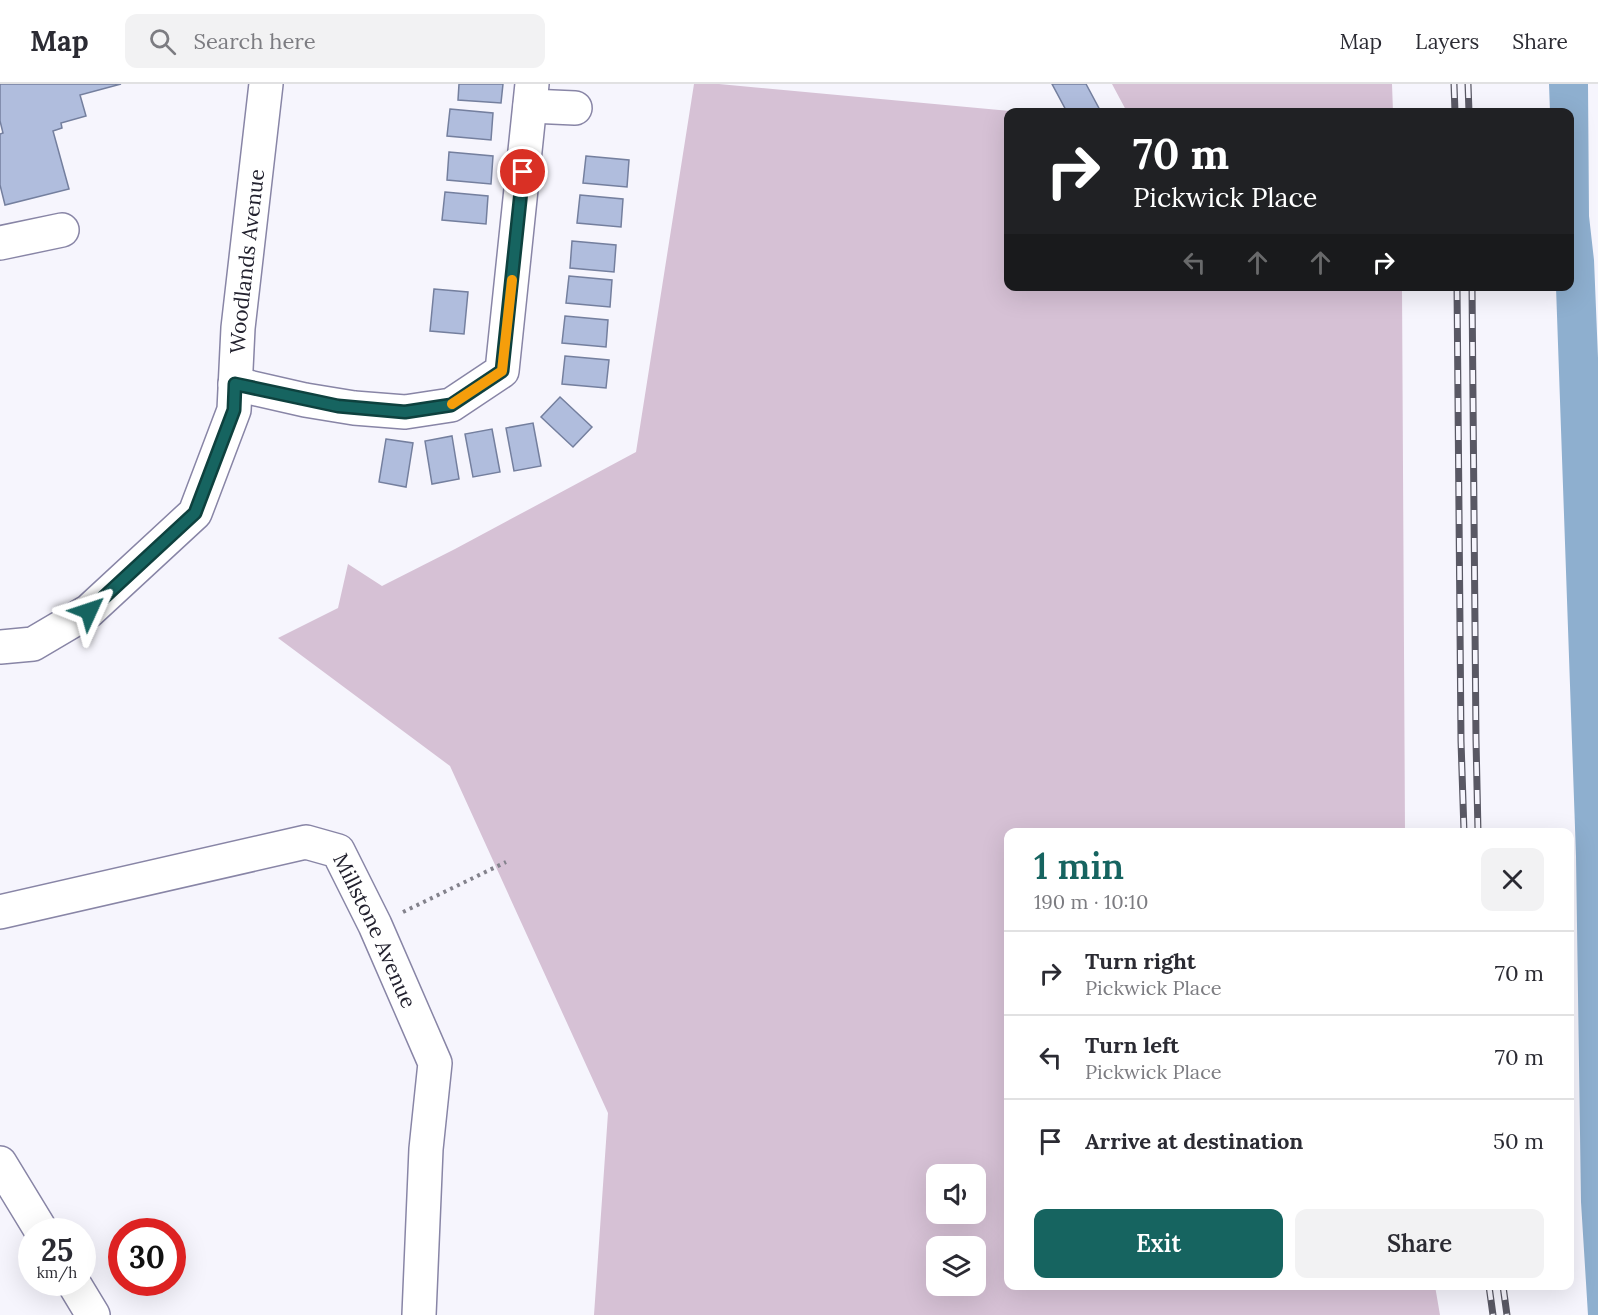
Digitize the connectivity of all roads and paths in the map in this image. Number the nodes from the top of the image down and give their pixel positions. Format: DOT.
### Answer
graph roads {
  1 [pos="266,84"];
  2 [pos="531,95"];
  3 [pos="575,108"];
  4 [pos="62,230"];
  5 [pos="0,243"];
  6 [pos="235,384"];
  7 [pos="0,647"];
  8 [pos="506,862"];
  9 [pos="0,912"];
  10 [pos="375,925"];
  11 [pos="0,1163"];
  12 [pos="33,1218"];
  13 [pos="81,1296"];
  14 [pos="93,1315"];
  15 [pos="419,1315"];
  1 -- 6 [label="street, Woodlands Avenue"];
  2 -- 3 [label="street"];
  2 -- 6 [label="street"];
  4 -- 5 [label="street"];
  6 -- 7 [label="street, Woodlands Avenue"];
  8 -- 10 [label="path"];
  9 -- 10 [label="street, Millstone Avenue"];
  10 -- 15 [label="street, Millstone Avenue"];
  11 -- 12 [label="street"];
  13 -- 14 [label="street"];
}
